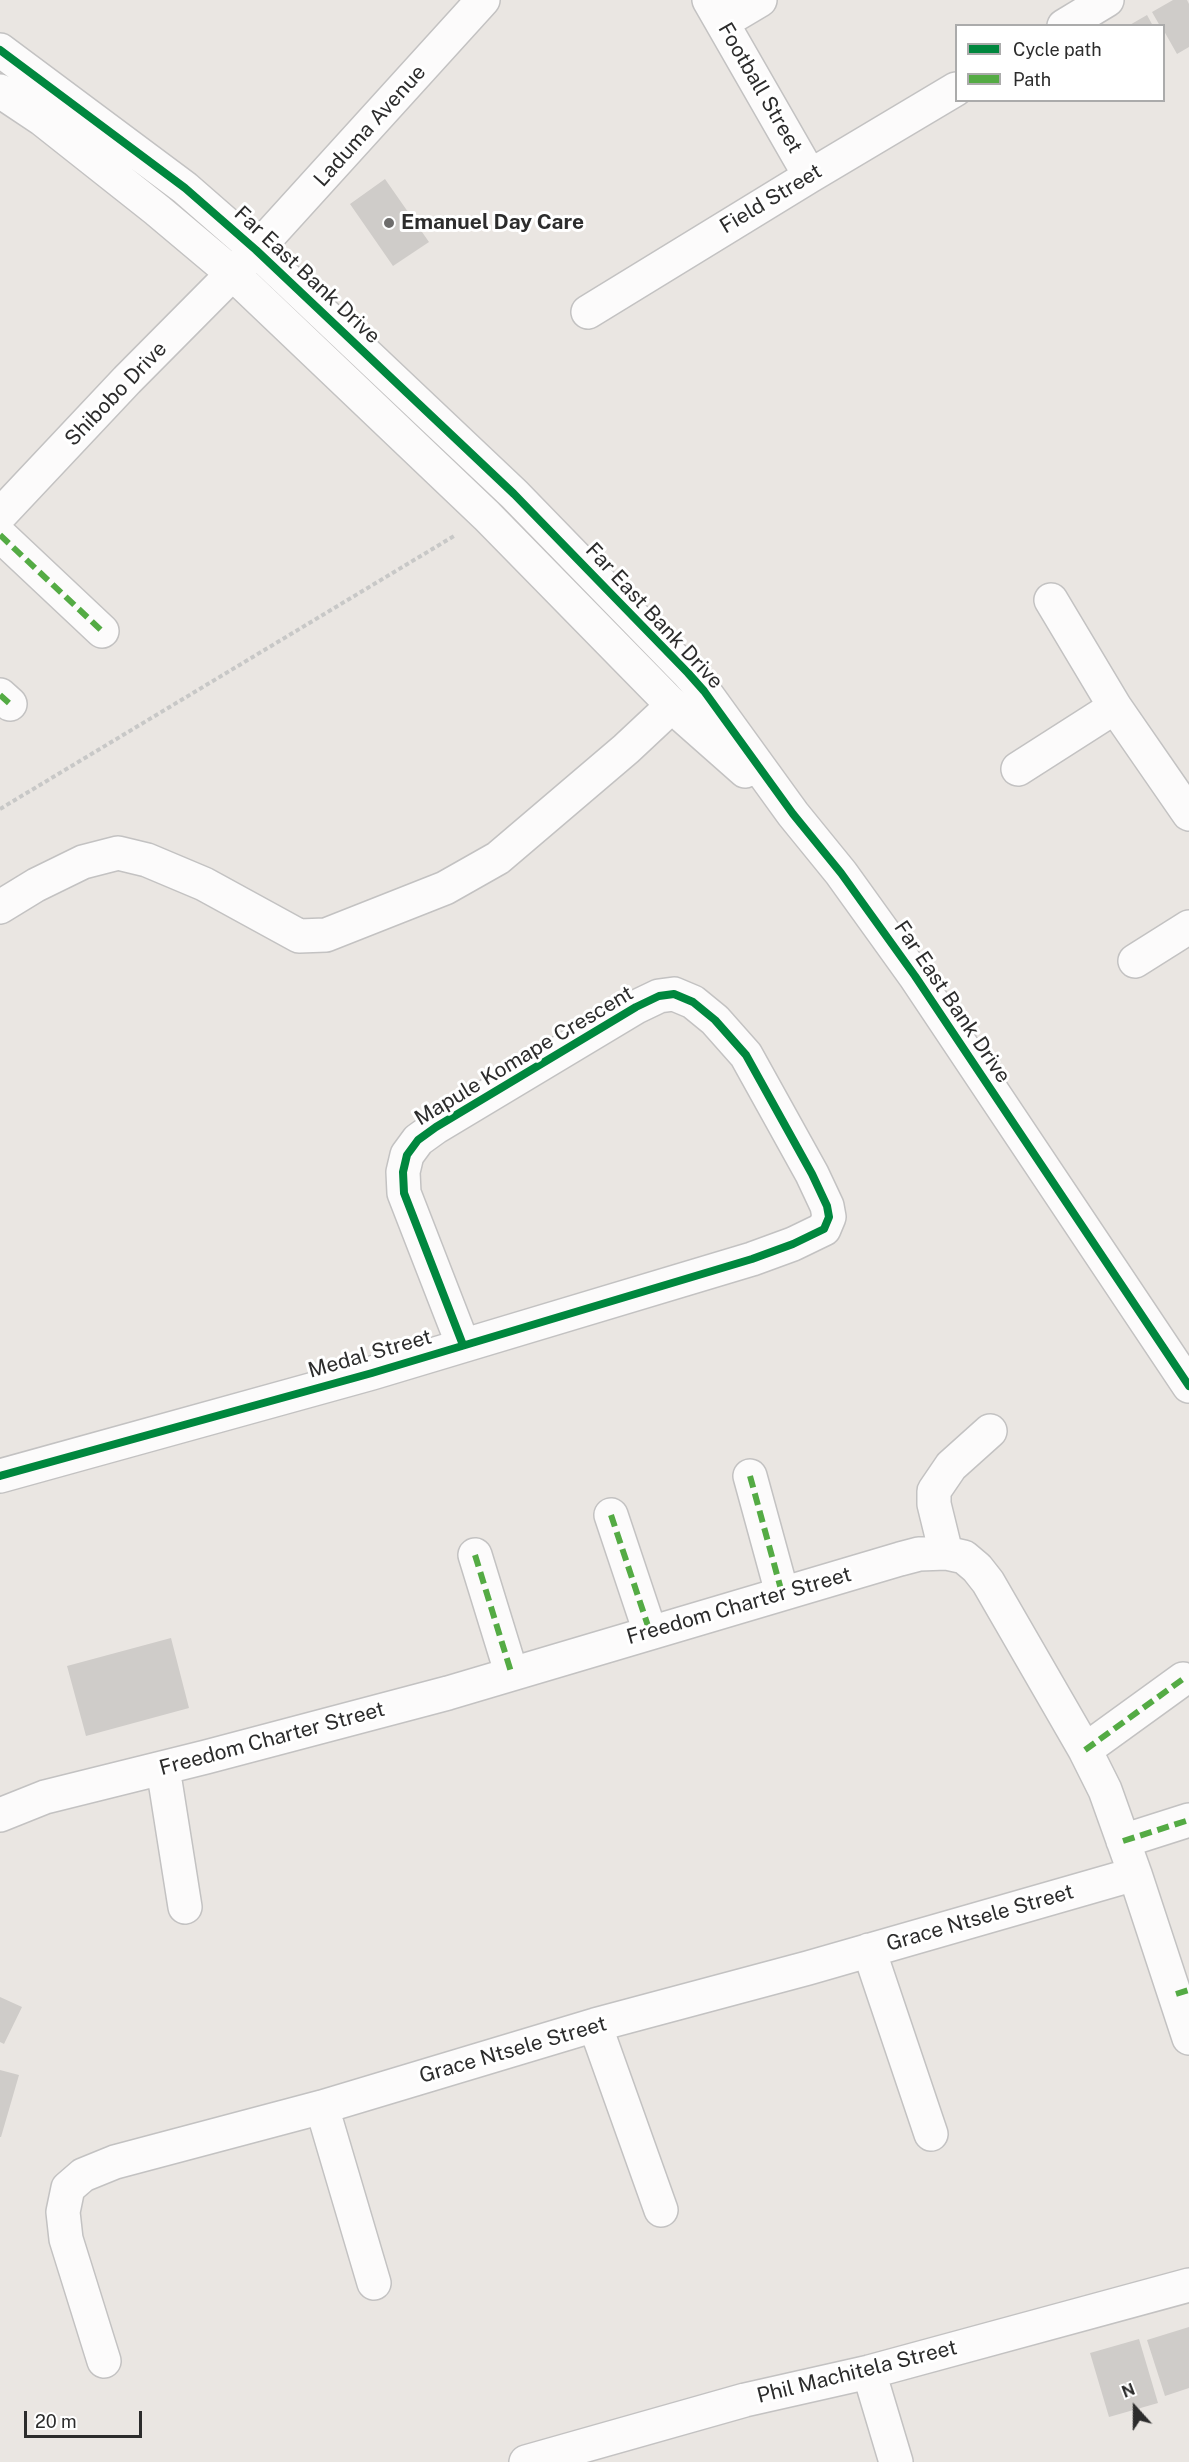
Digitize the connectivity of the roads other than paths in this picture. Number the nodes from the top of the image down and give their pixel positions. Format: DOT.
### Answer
graph roads {
  1 [pos="483,0"];
  2 [pos="760,0"];
  3 [pos="1107,0"];
  4 [pos="716,11"];
  5 [pos="1067,24"];
  6 [pos="0,50"];
  7 [pos="0,90"];
  8 [pos="955,90"];
  9 [pos="810,176"];
  10 [pos="255,250"];
  11 [pos="232,273"];
  12 [pos="588,312"];
  13 [pos="0,515"];
  14 [pos="0,535"];
  15 [pos="1051,600"];
  16 [pos="102,631"];
  17 [pos="673,705"];
  18 [pos="1115,707"];
  19 [pos="1018,769"];
  20 [pos="1185,801"];
  21 [pos="793,814"];
  22 [pos="0,907"];
  23 [pos="1189,927"];
  24 [pos="1135,961"];
  25 [pos="816,1234"];
  26 [pos="463,1345"];
  27 [pos="1189,1386"];
  28 [pos="990,1431"];
  29 [pos="0,1476"];
  30 [pos="750,1476"];
  31 [pos="611,1515"];
  32 [pos="946,1553"];
  33 [pos="475,1555"];
  34 [pos="782,1593"];
  35 [pos="650,1632"];
  36 [pos="512,1672"];
  37 [pos="1183,1679"];
  38 [pos="1085,1750"];
  39 [pos="163,1768"];
  40 [pos="0,1815"];
  41 [pos="1189,1820"];
  42 [pos="1123,1841"];
  43 [pos="1135,1874"];
  44 [pos="185,1907"];
  45 [pos="869,1950"];
  46 [pos="1182,1992"];
  47 [pos="595,2025"];
  48 [pos="1189,2038"];
  49 [pos="322,2107"];
  50 [pos="931,2134"];
  51 [pos="661,2210"];
  52 [pos="374,2283"];
  53 [pos="1189,2285"];
  54 [pos="104,2361"];
  55 [pos="869,2372"];
  56 [pos="526,2462"];
  57 [pos="896,2462"];
  1 -- 10 [label="street, Laduma Avenue"];
  2 -- 4 [label="street"];
  3 -- 5 [label="street"];
  4 -- 9 [label="street, Football Street"];
  6 -- 10 [label="street, Far East Bank Drive"];
  7 -- 11 [label="street, Far East Bank Drive"];
  8 -- 9 [label="street, Field Street"];
  9 -- 12 [label="street, Field Street"];
  10 -- 11 [label="street, Laduma Avenue"];
  10 -- 21 [label="street, Far East Bank Drive"];
  11 -- 13 [label="street, Shibobo Drive"];
  11 -- 17 [label="street, Far East Bank Drive"];
  14 -- 16 [label="street"];
  15 -- 18 [label="street"];
  17 -- 21 [label="street, Far East Bank Drive"];
  17 -- 22 [label="street"];
  18 -- 19 [label="street"];
  18 -- 20 [label="street"];
  21 -- 27 [label="street, Far East Bank Drive"];
  23 -- 24 [label="street"];
  25 -- 26 [label="street, Medal Street"];
  25 -- 26 [label="street, Mapule Komape Crescent"];
  26 -- 29 [label="street, Medal Street"];
  28 -- 32 [label="street"];
  30 -- 34 [label="street"];
  31 -- 35 [label="street"];
  32 -- 34 [label="street, Freedom Charter Street"];
  32 -- 38 [label="street, Freedom Charter Street"];
  33 -- 36 [label="street"];
  34 -- 35 [label="street, Freedom Charter Street"];
  35 -- 36 [label="street, Freedom Charter Street"];
  36 -- 39 [label="street, Freedom Charter Street"];
  37 -- 38 [label="street"];
  38 -- 42 [label="street, Freedom Charter Street"];
  39 -- 40 [label="street, Freedom Charter Street"];
  39 -- 44 [label="street"];
  41 -- 42 [label="street"];
  42 -- 43 [label="street, Freedom Charter Street"];
  43 -- 45 [label="street, Grace Ntsele Street"];
  43 -- 46 [label="street, Freedom Charter Street"];
  45 -- 47 [label="street, Grace Ntsele Street"];
  45 -- 50 [label="street"];
  46 -- 48 [label="street, Freedom Charter Street"];
  47 -- 49 [label="street, Grace Ntsele Street"];
  47 -- 51 [label="street"];
  49 -- 52 [label="street"];
  49 -- 54 [label="street, Grace Ntsele Street"];
  53 -- 55 [label="street, Phil Machitela Street"];
  55 -- 56 [label="street, Phil Machitela Street"];
  55 -- 57 [label="street"];
}
